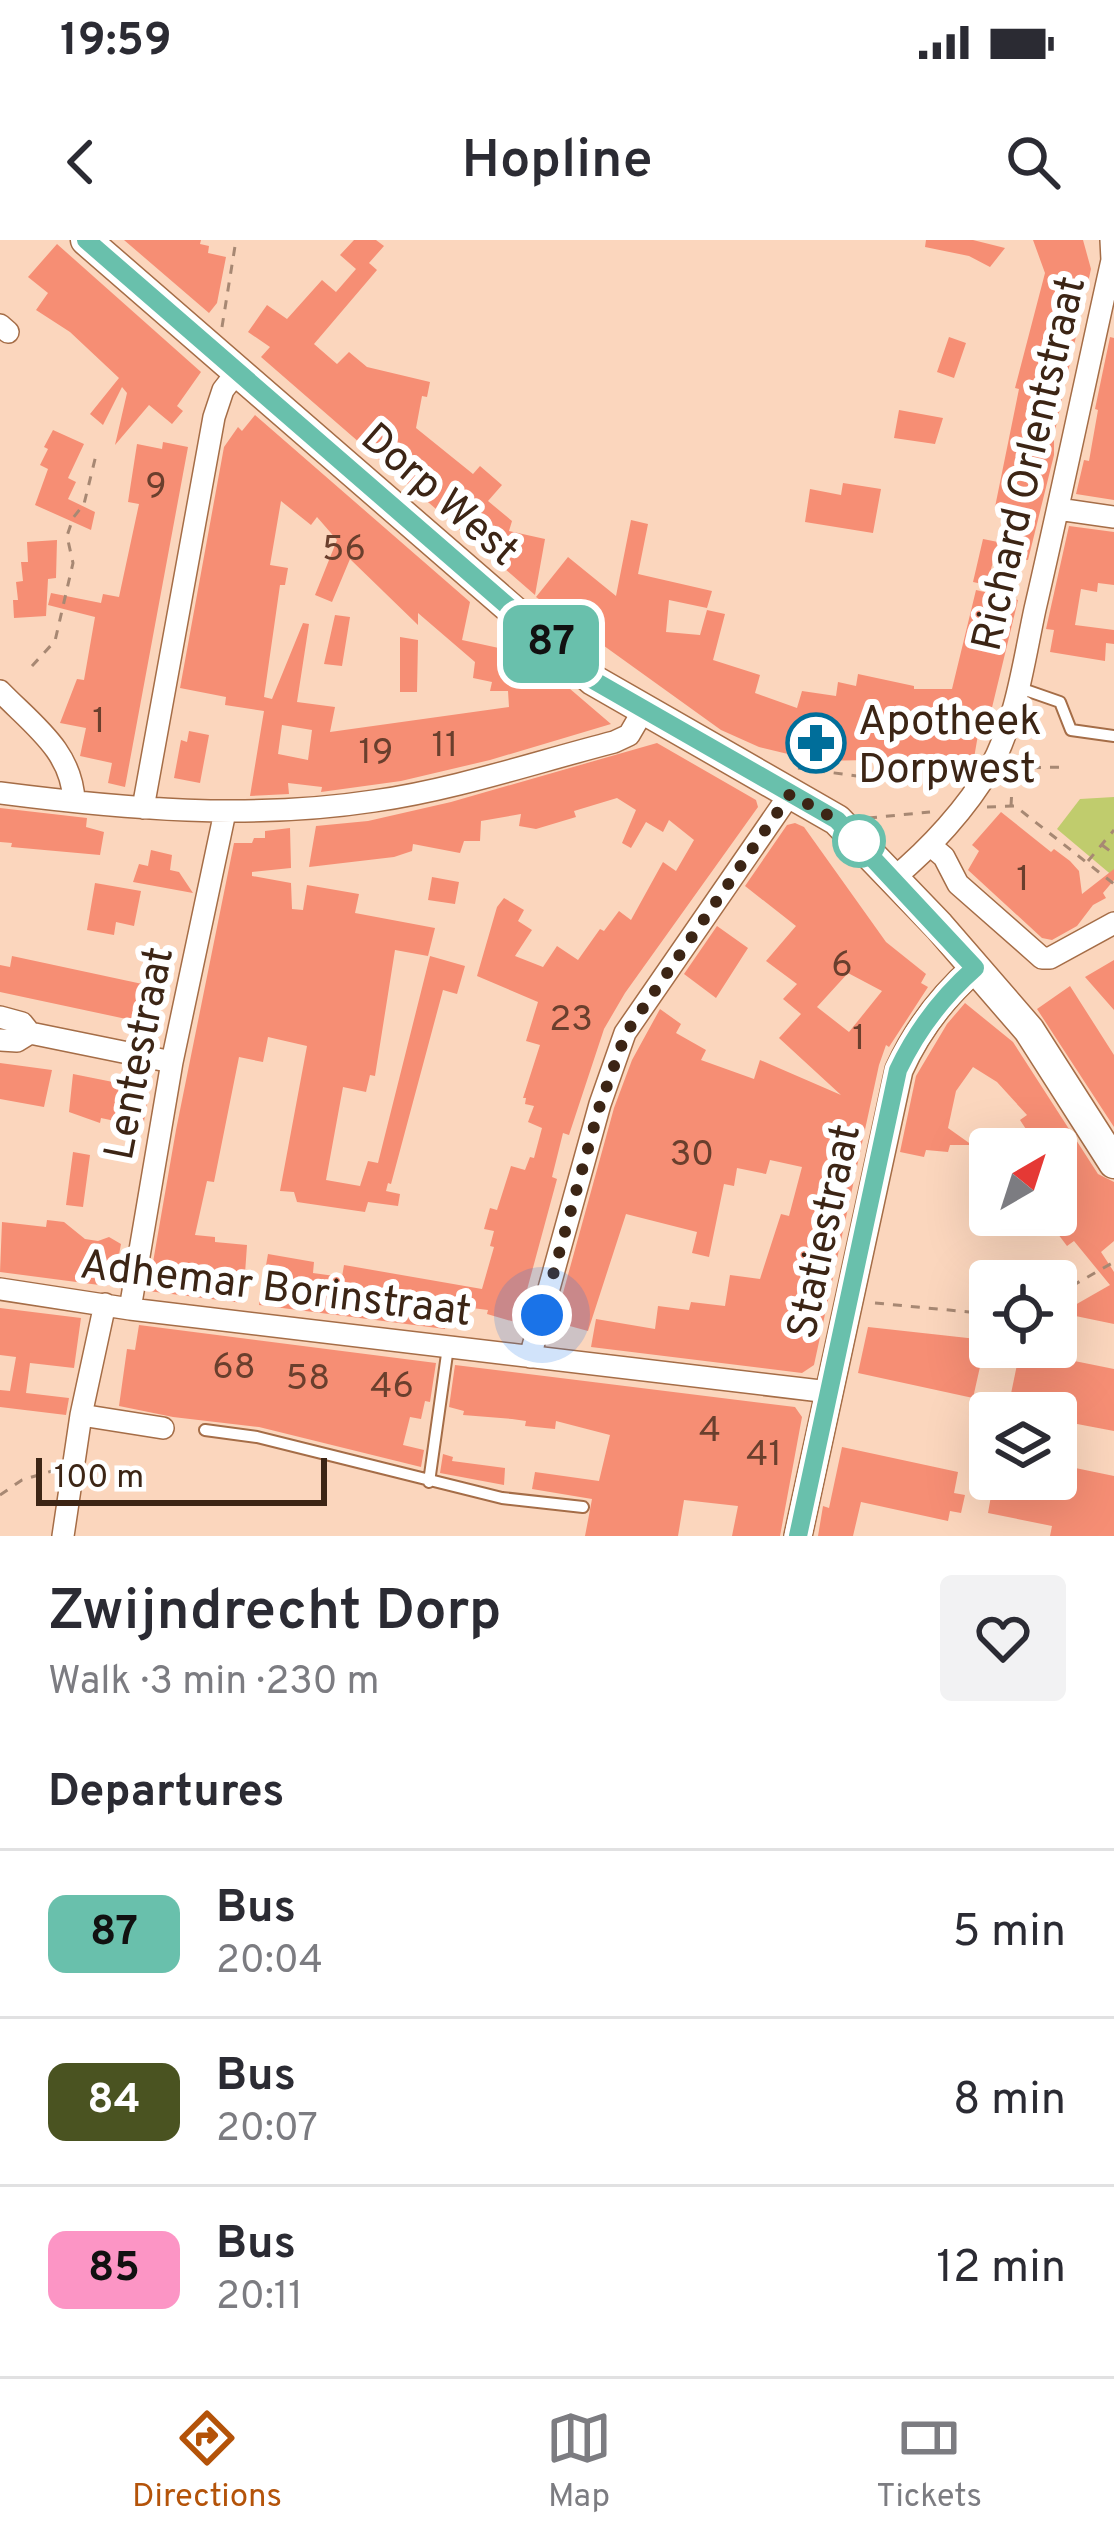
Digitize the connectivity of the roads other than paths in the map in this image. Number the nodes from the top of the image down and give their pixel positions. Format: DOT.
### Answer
graph roads {
  1 [pos="86,240"];
  2 [pos="1111,240"];
  3 [pos="237,372"];
  4 [pos="1058,509"];
  5 [pos="1114,517"];
  6 [pos="1017,687"];
  7 [pos="0,692"];
  8 [pos="643,711"];
  9 [pos="1114,736"];
  10 [pos="792,780"];
  11 [pos="0,794"];
  12 [pos="74,801"];
  13 [pos="143,808"];
  14 [pos="225,812"];
  15 [pos="930,845"];
  16 [pos="894,878"];
  17 [pos="1114,923"];
  18 [pos="975,968"];
  19 [pos="0,1017"];
  20 [pos="30,1033"];
  21 [pos="0,1040"];
  22 [pos="172,1062"];
  23 [pos="1114,1163"];
  24 [pos="0,1289"];
  25 [pos="105,1304"];
  26 [pos="130,1309"];
  27 [pos="448,1348"];
  28 [pos="530,1357"];
  29 [pos="829,1392"];
  30 [pos="81,1414"];
  31 [pos="163,1428"];
  32 [pos="206,1430"];
  33 [pos="429,1482"];
  34 [pos="584,1507"];
  35 [pos="63,1536"];
  36 [pos="798,1536"];
  1 -- 3 [label="main road, Dorp West"];
  2 -- 4 [label="street, Richard Orlentstraat"];
  3 -- 8 [label="main road, Dorp West"];
  3 -- 13 [label="street"];
  4 -- 5 [label="street"];
  4 -- 6 [label="street, Richard Orlentstraat"];
  6 -- 9 [label="lane"];
  6 -- 15 [label="street, Richard Orlentstraat"];
  7 -- 12 [label="street"];
  8 -- 10 [label="main road, Dorp West"];
  8 -- 14 [label="street"];
  10 -- 16 [label="main road, Dorp West"];
  10 -- 28 [label="street"];
  11 -- 12 [label="street"];
  12 -- 13 [label="street"];
  13 -- 14 [label="street"];
  14 -- 22 [label="street, Lentestraat"];
  15 -- 16 [label="street, Richard Orlentstraat"];
  15 -- 17 [label="street"];
  16 -- 18 [label="main road, Dorp West"];
  18 -- 23 [label="main road, Dorp West"];
  18 -- 29 [label="street, Statiestraat"];
  19 -- 20 [label="street"];
  20 -- 21 [label="street"];
  20 -- 22 [label="street"];
  22 -- 26 [label="street, Lentestraat"];
  24 -- 25 [label="street, Adhemar Borinstraat"];
  25 -- 26 [label="street, Adhemar Borinstraat"];
  25 -- 30 [label="street"];
  26 -- 27 [label="street, Adhemar Borinstraat"];
  27 -- 28 [label="street, Adhemar Borinstraat"];
  27 -- 33 [label="lane"];
  28 -- 29 [label="street, Adhemar Borinstraat"];
  29 -- 36 [label="street, Statiestraat"];
  30 -- 31 [label="street"];
  30 -- 35 [label="street"];
  32 -- 33 [label="lane"];
  33 -- 34 [label="lane"];
}
